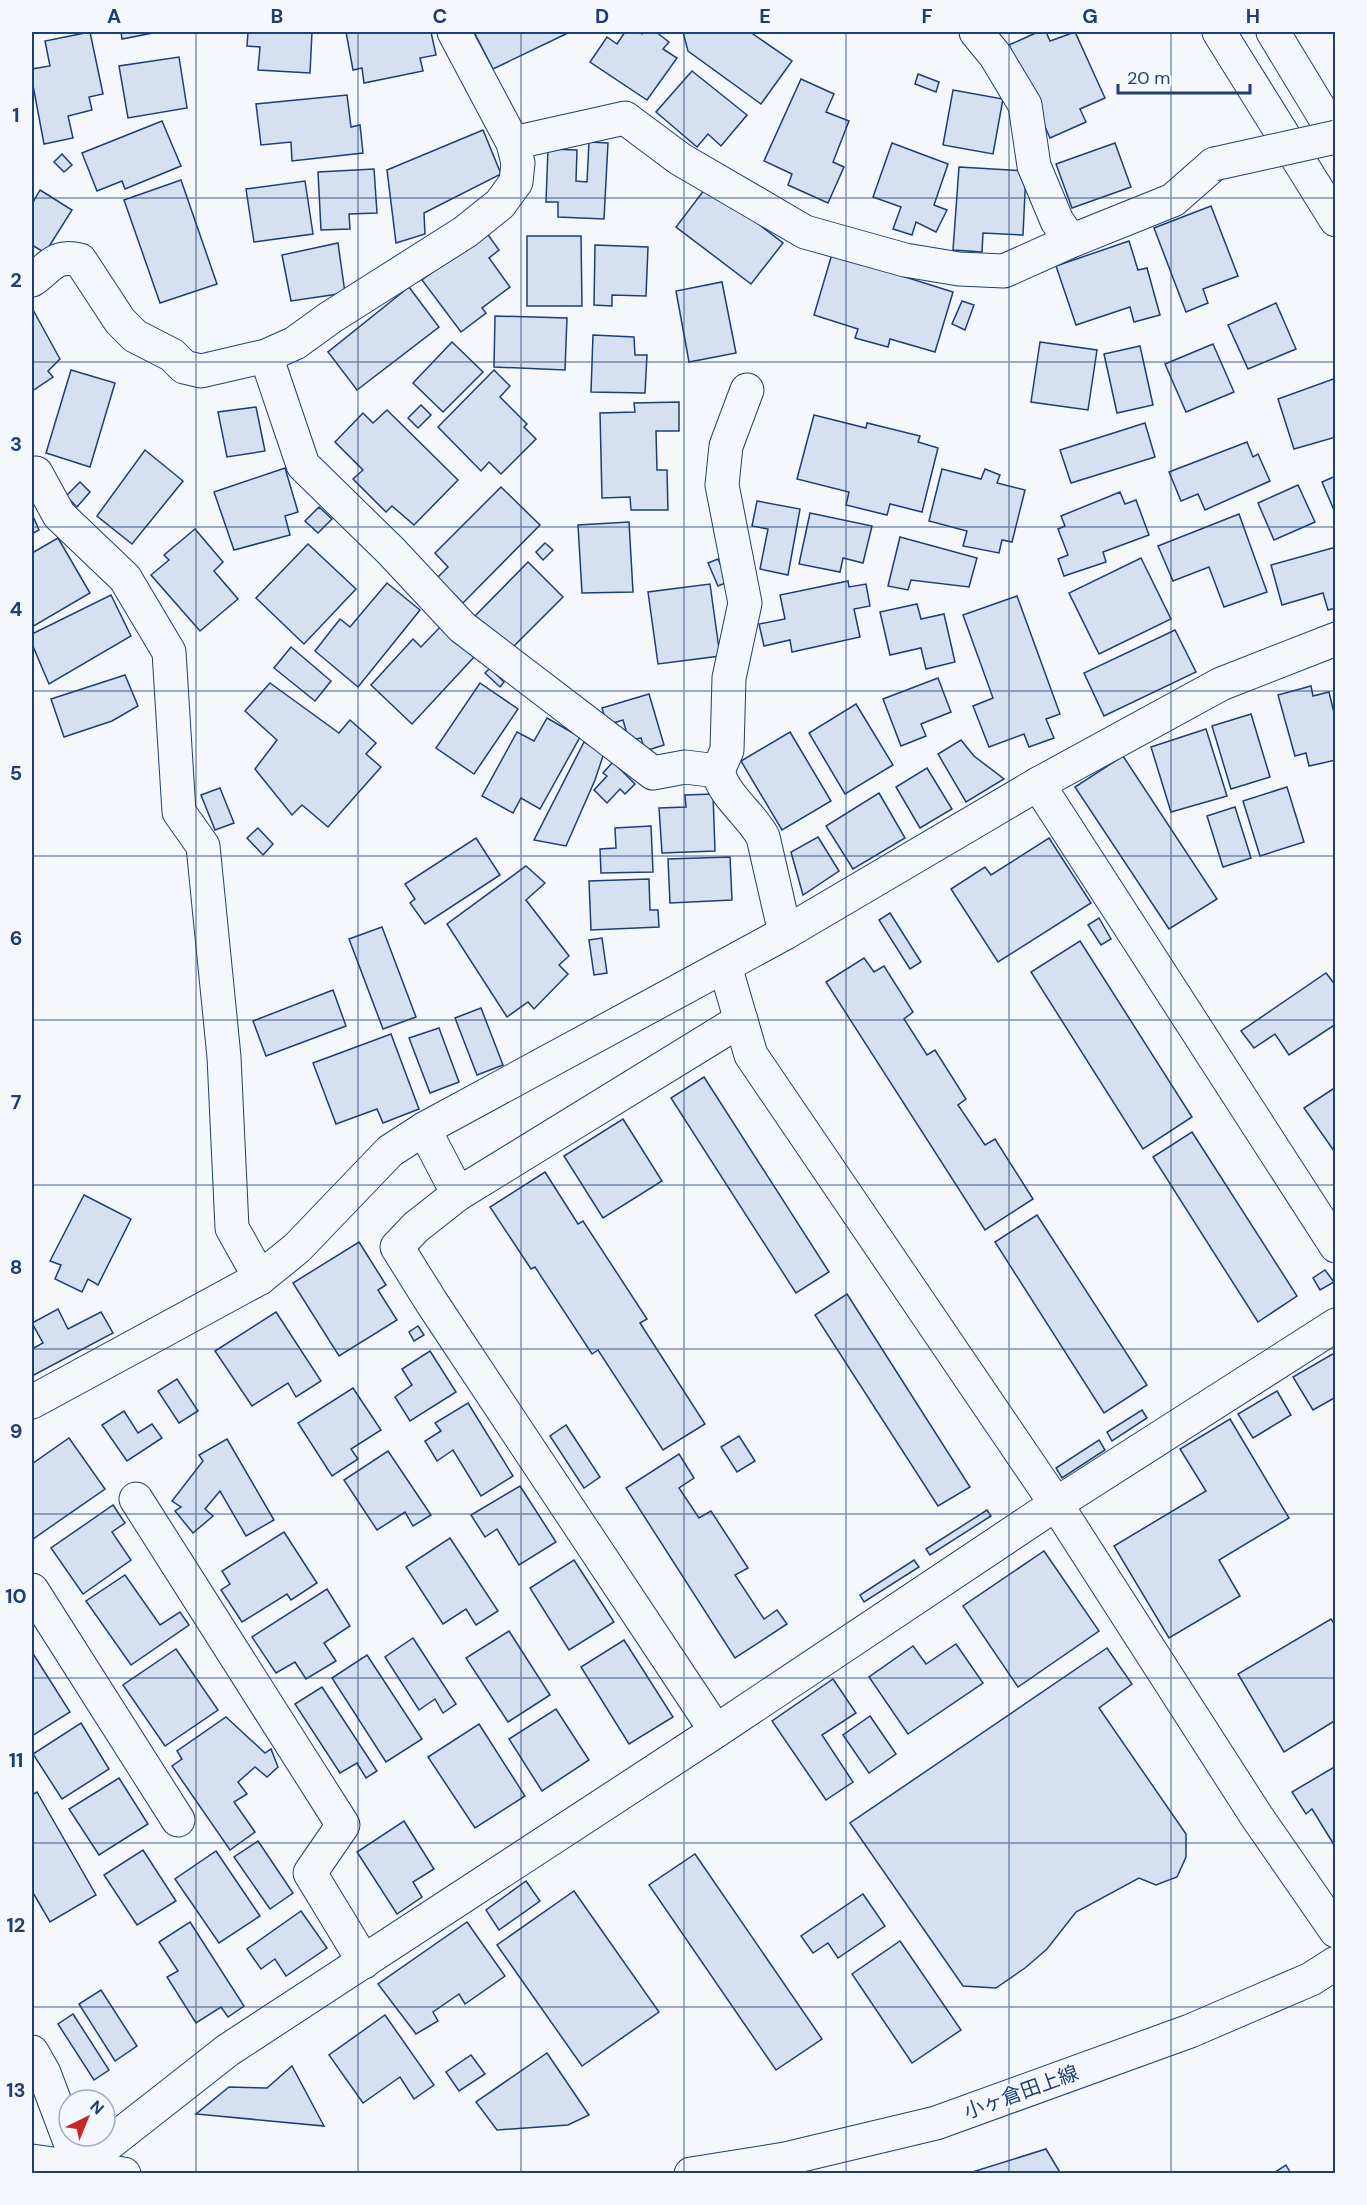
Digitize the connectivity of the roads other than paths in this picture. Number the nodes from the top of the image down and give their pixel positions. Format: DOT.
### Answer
graph roads {
  1 [pos="454,32"];
  2 [pos="976,32"];
  3 [pos="1219,32"];
  4 [pos="1273,32"];
  5 [pos="1335,136"];
  6 [pos="513,143"];
  7 [pos="1335,220"];
  8 [pos="1071,241"];
  9 [pos="32,280"];
  10 [pos="266,356"];
  11 [pos="747,390"];
  12 [pos="36,473"];
  13 [pos="1335,639"];
  14 [pos="718,771"];
  15 [pos="1038,784"];
  16 [pos="785,933"];
  17 [pos="725,966"];
  18 [pos="741,1020"];
  19 [pos="424,1128"];
  20 [pos="458,1194"];
  21 [pos="1335,1246"];
  22 [pos="260,1278"];
  23 [pos="1335,1325"];
  24 [pos="32,1402"];
  25 [pos="136,1499"];
  26 [pos="1056,1504"];
  27 [pos="32,1590"];
  28 [pos="716,1731"];
  29 [pos="178,1820"];
  30 [pos="1335,1931"];
  31 [pos="364,1962"];
  32 [pos="1335,1963"];
  33 [pos="32,2052"];
  34 [pos="32,2161"];
  35 [pos="80,2170"];
  36 [pos="124,2174"];
  37 [pos="691,2174"];
  1 -- 6 [label="street"];
  2 -- 8 [label="street"];
  3 -- 7 [label="street"];
  4 -- 5 [label="street"];
  5 -- 8 [label="street, bridge"];
  6 -- 8 [label="street"];
  6 -- 10 [label="street"];
  9 -- 10 [label="street"];
  10 -- 14 [label="street"];
  11 -- 14 [label="street"];
  12 -- 22 [label="street"];
  13 -- 15 [label="street"];
  14 -- 16 [label="street"];
  15 -- 16 [label="street"];
  15 -- 21 [label="street"];
  16 -- 17 [label="street"];
  17 -- 18 [label="street"];
  17 -- 19 [label="street"];
  18 -- 20 [label="street"];
  18 -- 26 [label="street"];
  19 -- 20 [label="street"];
  19 -- 22 [label="street"];
  20 -- 28 [label="street"];
  22 -- 24 [label="street"];
  23 -- 26 [label="street"];
  25 -- 31 [label="street"];
  26 -- 28 [label="street"];
  26 -- 30 [label="street"];
  27 -- 29 [label="street"];
  28 -- 31 [label="street"];
  31 -- 35 [label="street"];
  32 -- 37 [label="street, 小ヶ倉田上線"];
  33 -- 35 [label="street"];
  34 -- 35 [label="street"];
  35 -- 36 [label="street"];
}
